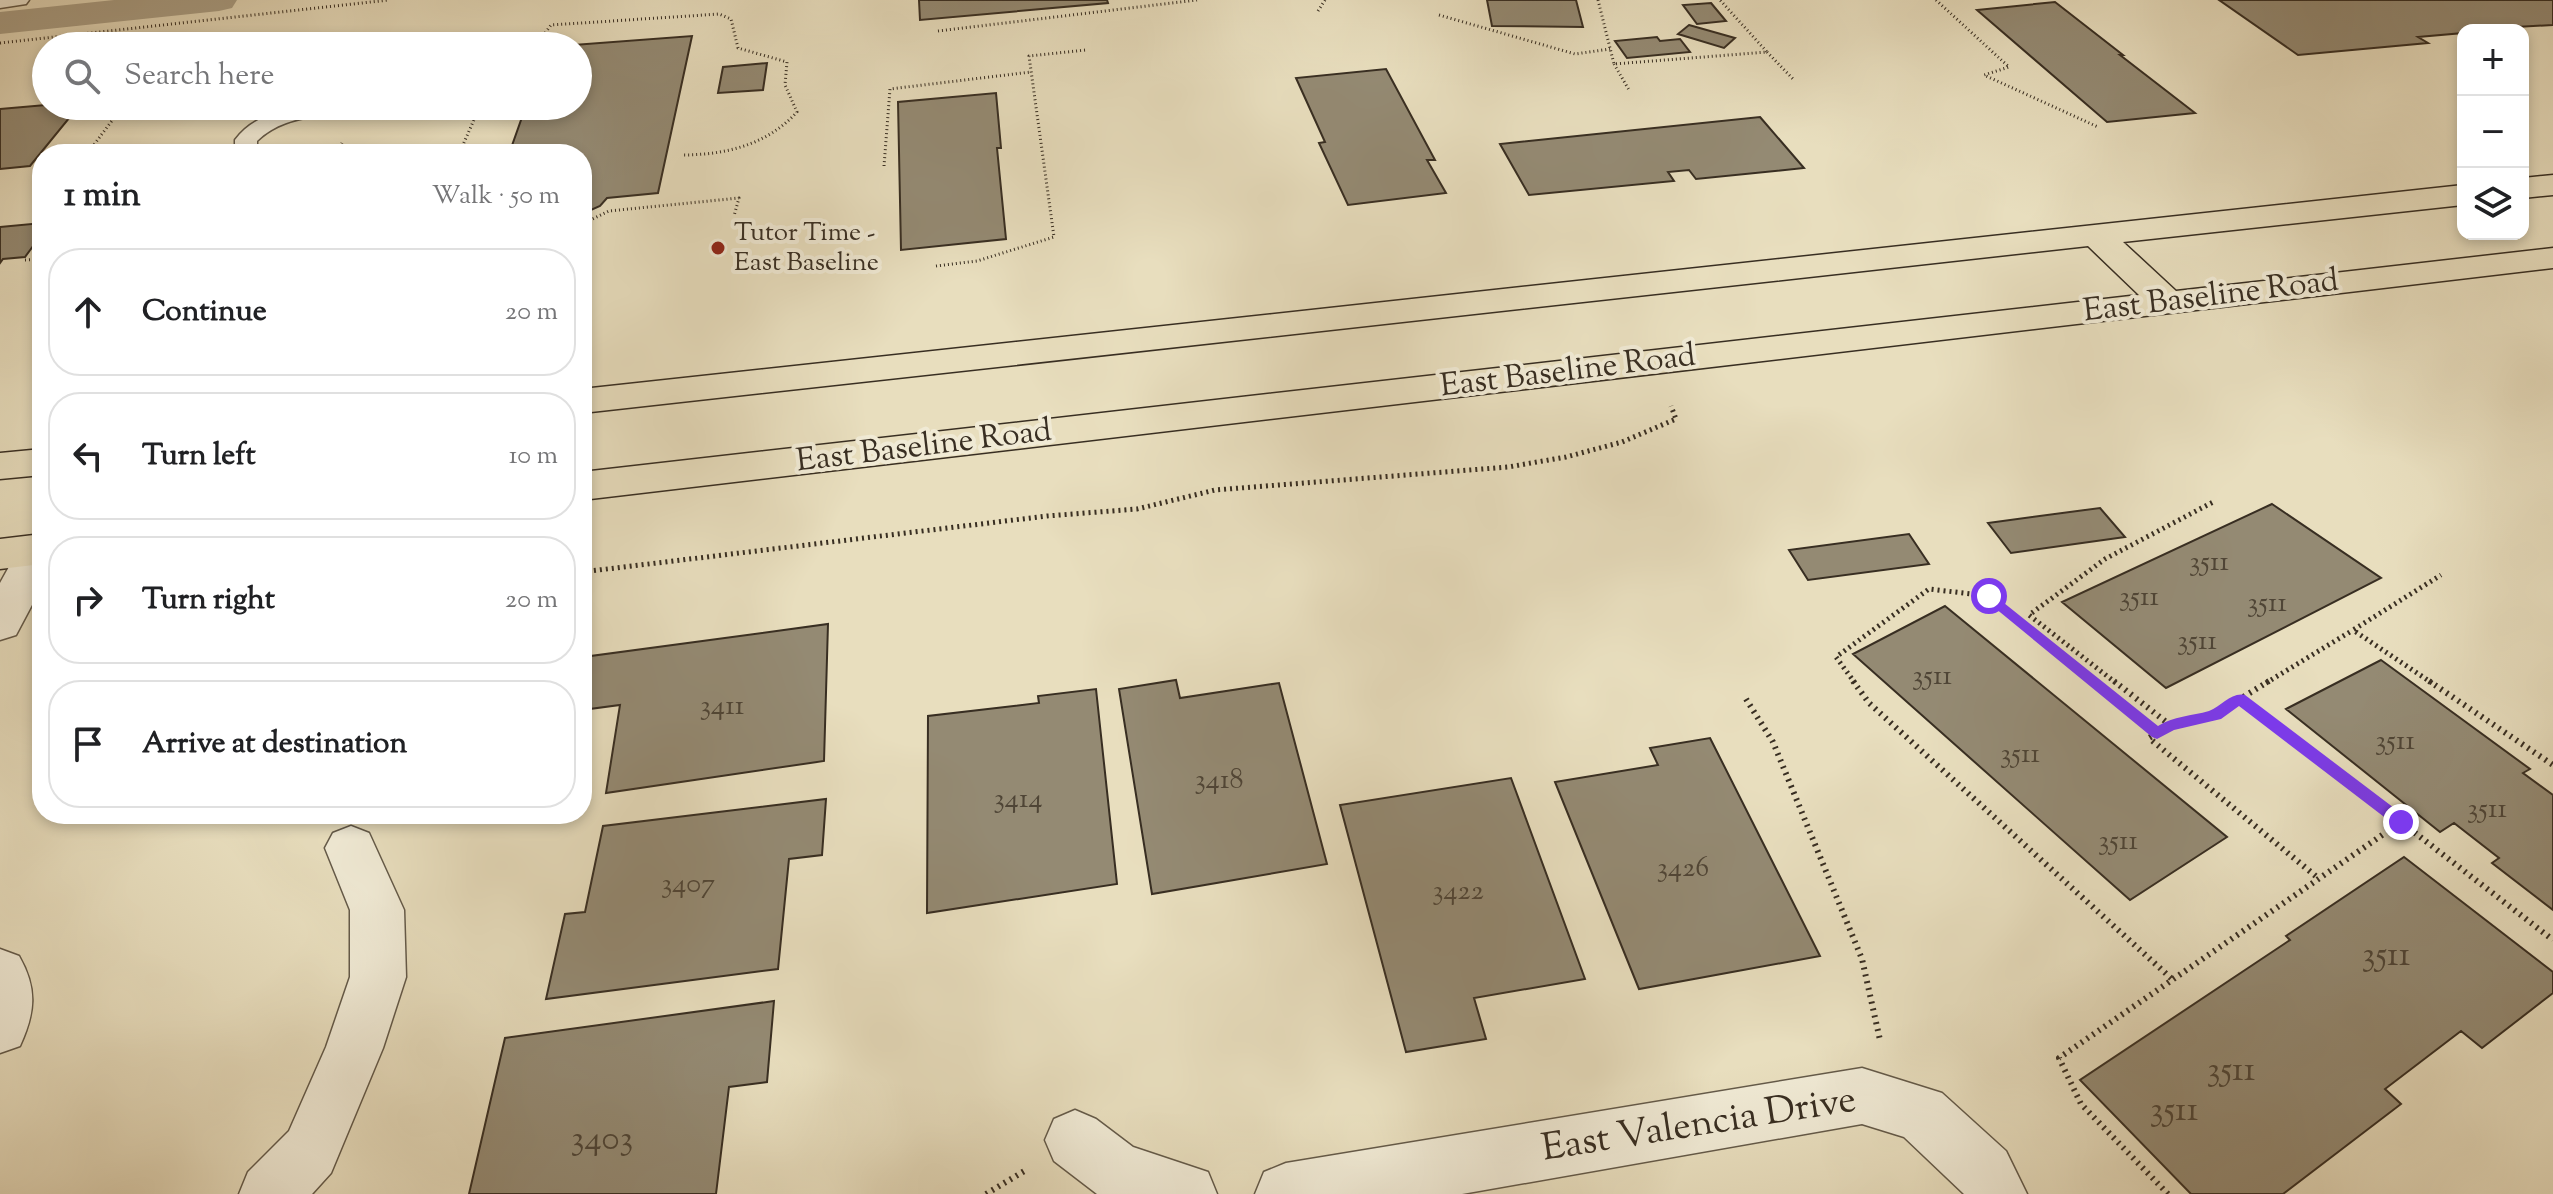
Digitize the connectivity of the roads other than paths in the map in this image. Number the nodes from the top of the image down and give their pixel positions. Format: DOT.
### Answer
graph roads {
  1 [pos="19,0"];
  2 [pos="0,2"];
  3 [pos="273,120"];
  4 [pos="247,144"];
  5 [pos="2553,185"];
  6 [pos="2529,187"];
  7 [pos="2457,196"];
  8 [pos="2097,236"];
  9 [pos="2553,258"];
  10 [pos="2166,301"];
  11 [pos="592,400"];
  12 [pos="32,463"];
  13 [pos="0,466"];
  14 [pos="592,485"];
  15 [pos="31,549"];
  16 [pos="0,623"];
  17 [pos="351,848"];
  18 [pos="0,974"];
  19 [pos="0,1027"];
  20 [pos="1075,1140"];
  21 [pos="270,1194"];
  22 [pos="1186,1194"];
  23 [pos="1286,1194"];
  24 [pos="1996,1194"];
  1 -- 2 [label="lane"];
  3 -- 4 [label="lane"];
  5 -- 6 [label="main road"];
  7 -- 8 [label="main road"];
  8 -- 10 [label="main road"];
  8 -- 11 [label="main road"];
  9 -- 10 [label="main road, East Baseline Road"];
  10 -- 14 [label="main road, East Baseline Road"];
  12 -- 13 [label="main road"];
  15 -- 16 [label="street"];
  17 -- 21 [label="street"];
  18 -- 19 [label="street"];
  20 -- 22 [label="street"];
  23 -- 24 [label="street, East Valencia Drive"];
}
